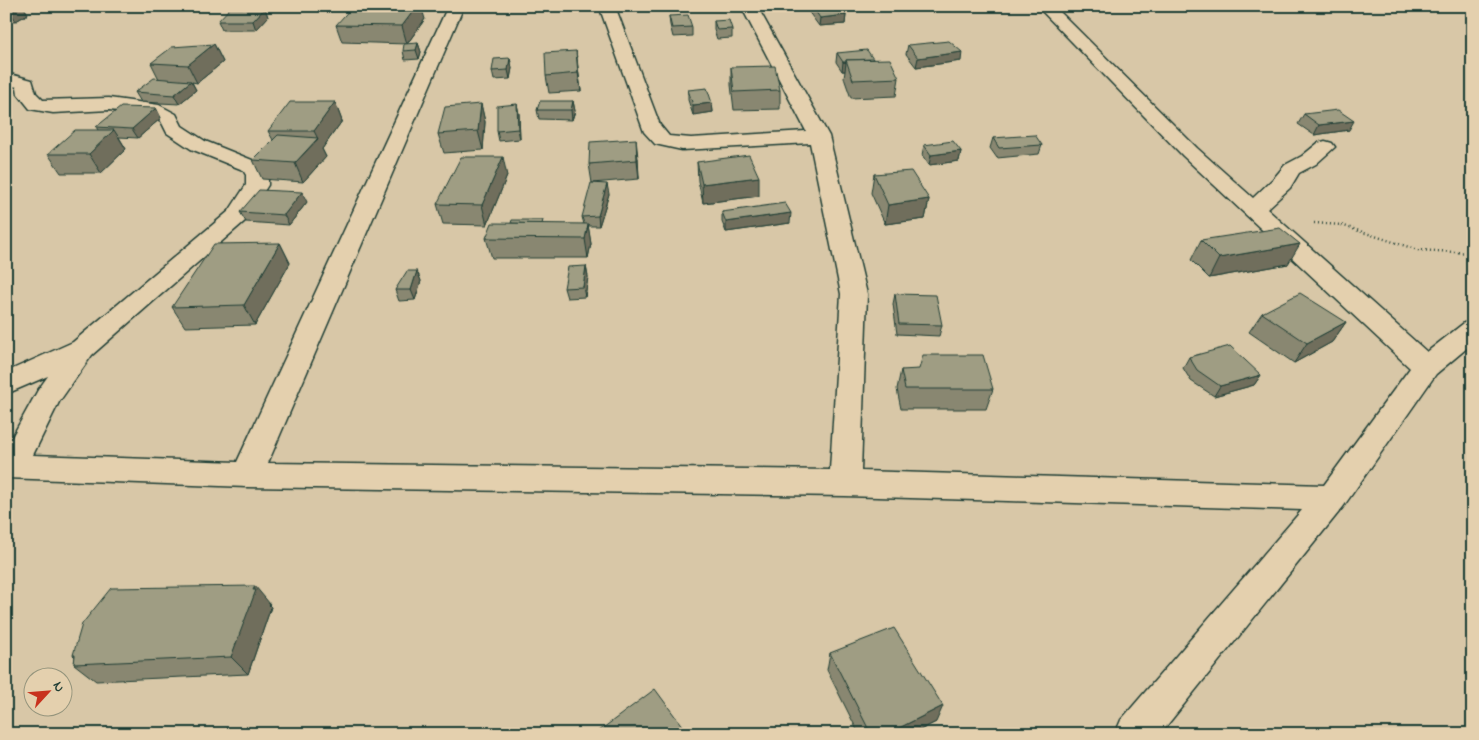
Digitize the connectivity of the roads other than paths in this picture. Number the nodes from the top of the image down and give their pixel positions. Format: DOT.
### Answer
graph roads {
  1 [pos="456,6"];
  2 [pos="607,6"];
  3 [pos="749,6"];
  4 [pos="1045,6"];
  5 [pos="6,78"];
  6 [pos="819,136"];
  7 [pos="1325,147"];
  8 [pos="1253,210"];
  9 [pos="1473,329"];
  10 [pos="83,348"];
  11 [pos="1426,366"];
  12 [pos="6,384"];
  13 [pos="9,466"];
  14 [pos="247,475"];
  15 [pos="845,483"];
  16 [pos="1332,498"];
  17 [pos="1135,734"];
  1 -- 14 [label="street"];
  2 -- 6 [label="street"];
  3 -- 6 [label="street"];
  4 -- 8 [label="street"];
  5 -- 10 [label="street"];
  6 -- 15 [label="street"];
  7 -- 8 [label="street"];
  8 -- 11 [label="street"];
  9 -- 11 [label="street"];
  10 -- 12 [label="street"];
  10 -- 13 [label="street"];
  11 -- 16 [label="street"];
  13 -- 14 [label="street"];
  14 -- 15 [label="street"];
  15 -- 16 [label="street"];
  16 -- 17 [label="street"];
}
